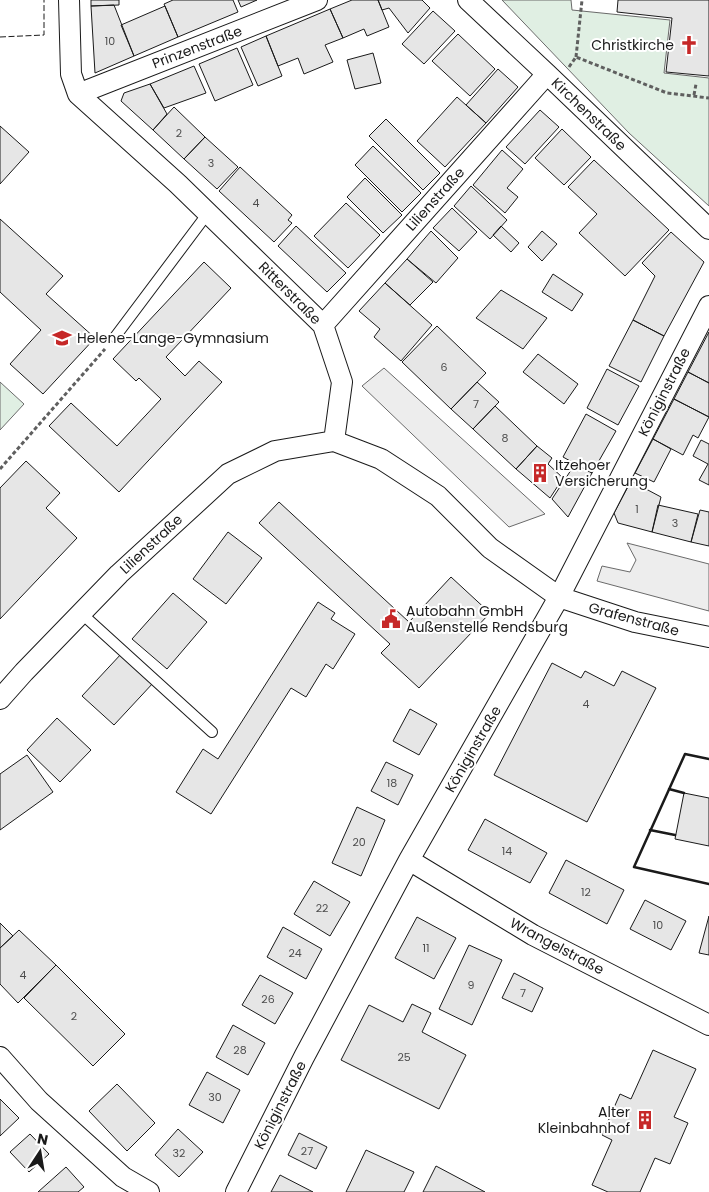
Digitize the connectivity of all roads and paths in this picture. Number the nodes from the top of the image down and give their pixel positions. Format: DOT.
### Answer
graph roads {
  1 [pos="69,0"];
  2 [pos="317,0"];
  3 [pos="468,0"];
  4 [pos="582,0"];
  5 [pos="576,57"];
  6 [pos="553,79"];
  7 [pos="696,84"];
  8 [pos="78,94"];
  9 [pos="694,95"];
  10 [pos="709,98"];
  11 [pos="208,213"];
  12 [pos="709,228"];
  13 [pos="709,306"];
  14 [pos="323,325"];
  15 [pos="115,337"];
  16 [pos="334,441"];
  17 [pos="0,469"];
  18 [pos="559,597"];
  19 [pos="81,613"];
  20 [pos="709,637"];
  21 [pos="0,700"];
  22 [pos="212,732"];
  23 [pos="409,860"];
  24 [pos="709,1025"];
  25 [pos="0,1057"];
  26 [pos="149,1192"];
  27 [pos="236,1192"];
  1 -- 8 [label="street"];
  2 -- 8 [label="street, Prinzenstraße"];
  3 -- 6 [label="street, Kirchenstraße"];
  4 -- 5 [label="path"];
  5 -- 6 [label="path"];
  5 -- 9 [label="path"];
  6 -- 12 [label="street, Kirchenstraße"];
  6 -- 14 [label="street, Lilienstraße"];
  7 -- 9 [label="path"];
  8 -- 11 [label="street, Ritterstraße"];
  9 -- 10 [label="path"];
  11 -- 14 [label="street, Ritterstraße"];
  11 -- 15 [label="lane"];
  13 -- 18 [label="street, Königinstraße"];
  14 -- 16 [label="street, Ritterstraße"];
  15 -- 17 [label="path"];
  16 -- 18 [label="street"];
  16 -- 19 [label="street, Lilienstraße"];
  18 -- 20 [label="street, Grafenstraße"];
  18 -- 23 [label="street, Königinstraße"];
  19 -- 21 [label="street, Lilienstraße"];
  19 -- 22 [label="lane"];
  23 -- 24 [label="street, Wrangelstraße"];
  23 -- 27 [label="street, Königinstraße"];
  25 -- 26 [label="street"];
}
